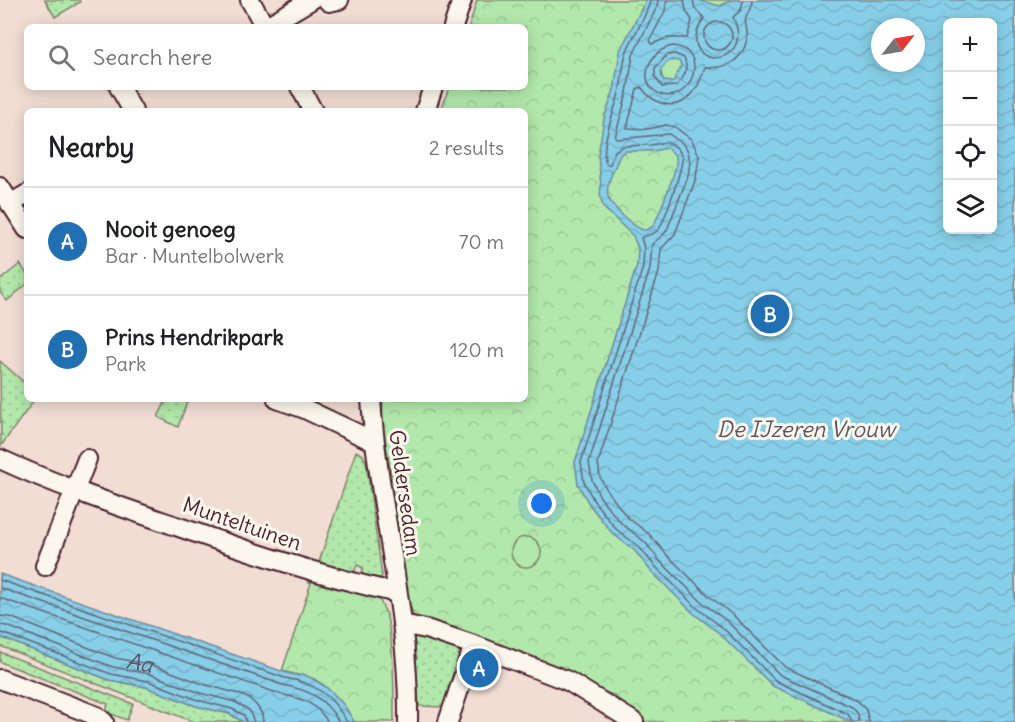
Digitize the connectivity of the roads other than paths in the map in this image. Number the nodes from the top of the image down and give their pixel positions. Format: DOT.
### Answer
graph roads {
  1 [pos="250,0"];
  2 [pos="311,0"];
  3 [pos="327,0"];
  4 [pos="339,0"];
  5 [pos="462,0"];
  6 [pos="263,24"];
  7 [pos="270,24"];
  8 [pos="454,24"];
  9 [pos="121,90"];
  10 [pos="302,90"];
  11 [pos="432,90"];
  12 [pos="131,108"];
  13 [pos="311,108"];
  14 [pos="426,108"];
  15 [pos="0,187"];
  16 [pos="24,196"];
  17 [pos="10,204"];
  18 [pos="24,225"];
  19 [pos="285,402"];
  20 [pos="370,402"];
  21 [pos="375,442"];
  22 [pos="0,459"];
  23 [pos="87,459"];
  24 [pos="74,491"];
  25 [pos="45,566"];
  26 [pos="397,593"];
  27 [pos="402,624"];
  28 [pos="474,645"];
  29 [pos="0,679"];
  30 [pos="104,722"];
  31 [pos="408,722"];
  32 [pos="448,722"];
  33 [pos="634,722"];
  1 -- 6 [label="street"];
  2 -- 7 [label="street"];
  3 -- 4 [label="street"];
  5 -- 8 [label="street"];
  9 -- 12 [label="street"];
  10 -- 13 [label="street"];
  11 -- 14 [label="street"];
  15 -- 17 [label="street"];
  16 -- 17 [label="street"];
  17 -- 18 [label="street"];
  19 -- 21 [label="street"];
  20 -- 21 [label="street, Geldersedam"];
  21 -- 26 [label="street, Geldersedam"];
  22 -- 24 [label="street, Munteltuinen"];
  23 -- 24 [label="street"];
  24 -- 25 [label="street"];
  24 -- 26 [label="street, Munteltuinen"];
  26 -- 27 [label="street, Geldersedam"];
  27 -- 28 [label="street"];
  27 -- 31 [label="street, Geldersedam"];
  28 -- 32 [label="street"];
  28 -- 33 [label="street"];
  29 -- 30 [label="street"];
}
